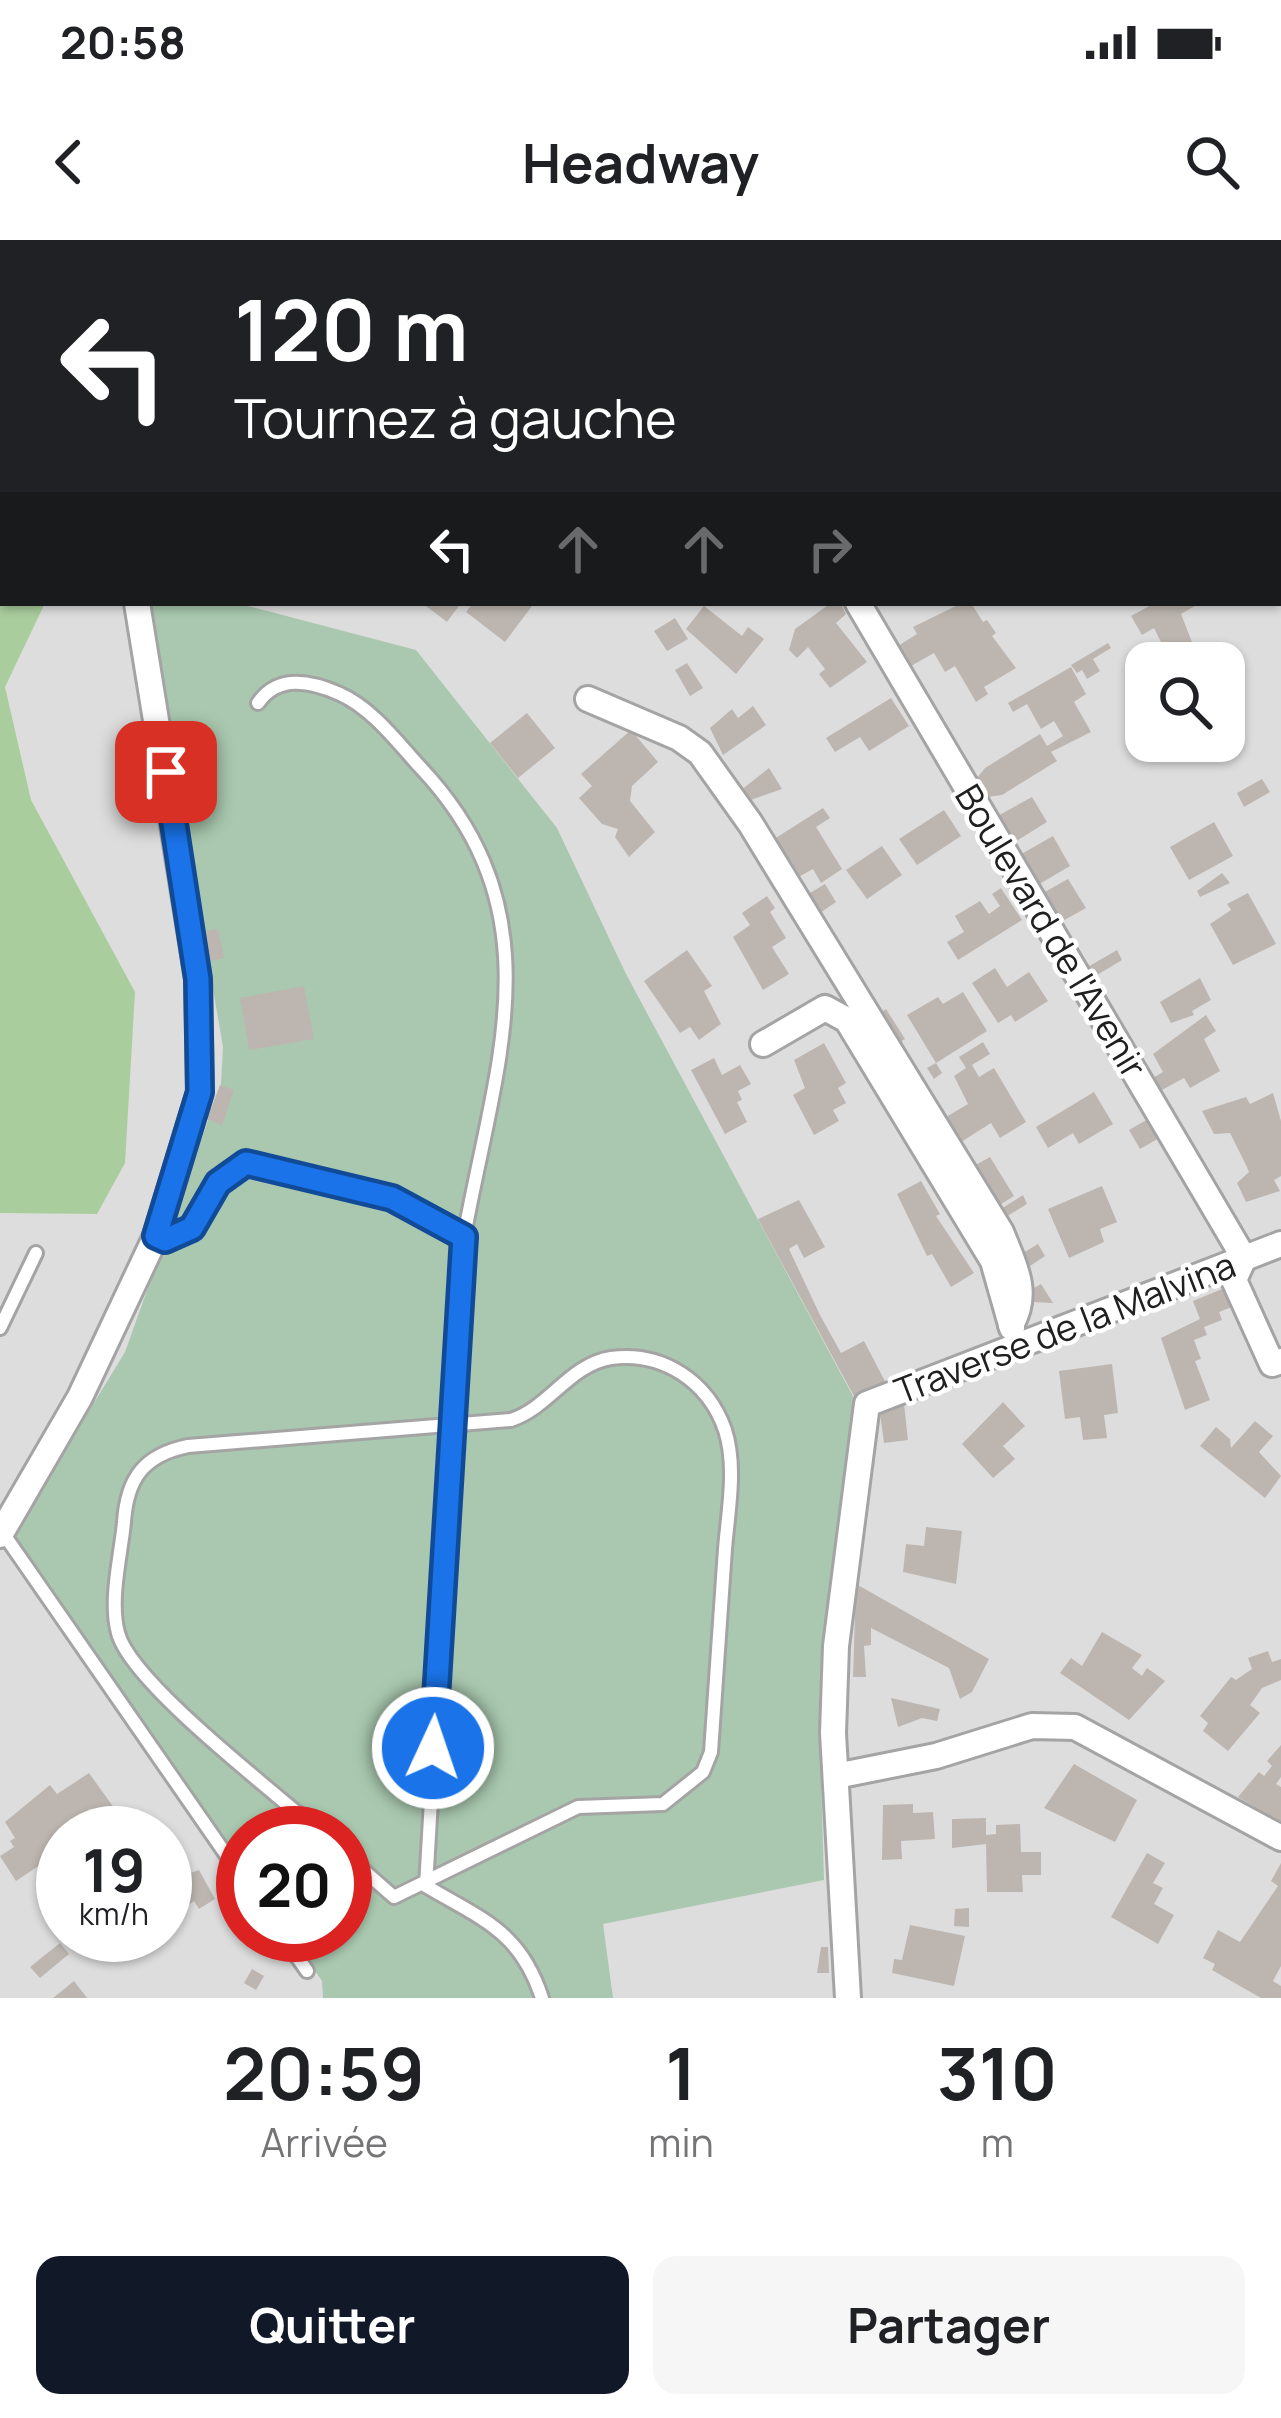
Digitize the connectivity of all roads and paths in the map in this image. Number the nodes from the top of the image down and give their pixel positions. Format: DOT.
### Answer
graph roads {
  1 [pos="137,606"];
  2 [pos="860,606"];
  3 [pos="587,699"];
  4 [pos="258,703"];
  5 [pos="763,1044"];
  6 [pos="156,1236"];
  7 [pos="464,1237"];
  8 [pos="1281,1244"];
  9 [pos="36,1253"];
  10 [pos="1244,1258"];
  11 [pos="0,1328"];
  12 [pos="1014,1335"];
  13 [pos="1281,1361"];
  14 [pos="450,1425"];
  15 [pos="1,1533"];
  16 [pos="836,1776"];
  17 [pos="291,1806"];
  18 [pos="1281,1838"];
  19 [pos="216,1840"];
  20 [pos="372,1878"];
  21 [pos="426,1886"];
  22 [pos="301,1962"];
  23 [pos="307,1971"];
  24 [pos="542,1998"];
  25 [pos="848,1998"];
  1 -- 6 [label="street"];
  2 -- 10 [label="street, Boulevard de l'Avenir"];
  3 -- 12 [label="street"];
  4 -- 7 [label="lane"];
  5 -- 12 [label="street"];
  6 -- 7 [label="lane"];
  6 -- 15 [label="street"];
  7 -- 14 [label="lane"];
  8 -- 10 [label="street, Traverse de la Malvina"];
  9 -- 11 [label="lane"];
  10 -- 12 [label="street, Traverse de la Malvina"];
  10 -- 13 [label="street"];
  12 -- 16 [label="street, Traverse de la Malvina"];
  14 -- 17 [label="lane"];
  14 -- 21 [label="lane"];
  14 -- 21 [label="lane"];
  15 -- 19 [label="lane"];
  16 -- 18 [label="street"];
  16 -- 25 [label="street, Traverse de la Malvina"];
  20 -- 21 [label="lane"];
  21 -- 24 [label="lane"];
  22 -- 23 [label="lane"];
}
